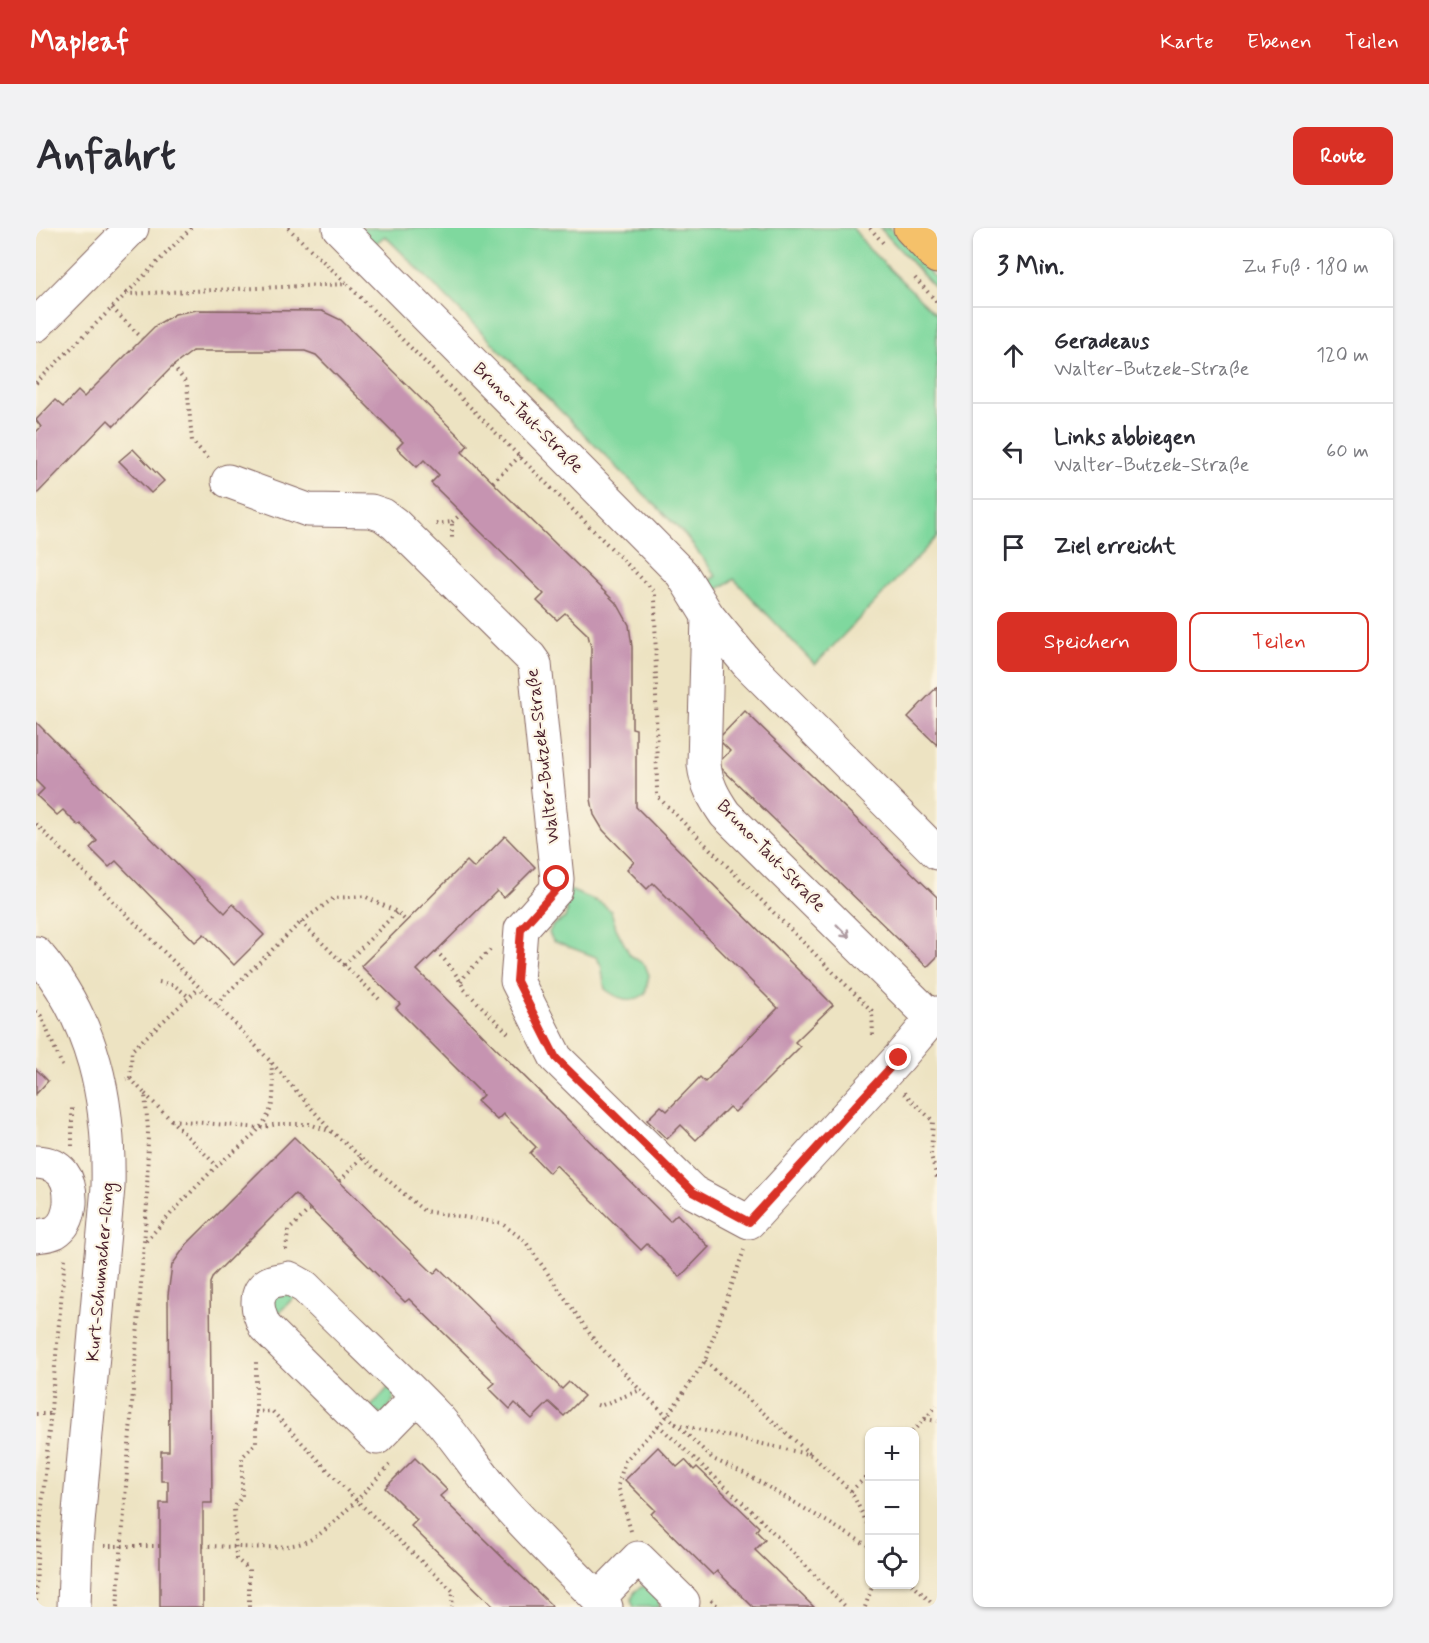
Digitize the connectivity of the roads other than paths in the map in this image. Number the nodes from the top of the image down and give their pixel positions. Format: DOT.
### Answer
graph roads {
  1 [pos="132,228"];
  2 [pos="339,228"];
  3 [pos="910,228"];
  4 [pos="937,257"];
  5 [pos="36,325"];
  6 [pos="228,481"];
  7 [pos="708,616"];
  8 [pos="937,853"];
  9 [pos="36,953"];
  10 [pos="935,1016"];
  11 [pos="36,1162"];
  12 [pos="36,1236"];
  13 [pos="417,1398"];
  14 [pos="602,1603"];
  15 [pos="74,1607"];
  16 [pos="678,1607"];
  1 -- 5 [label="street"];
  2 -- 7 [label="street, Bruno-Taut-Straße"];
  3 -- 4 [label="main road"];
  6 -- 10 [label="street, Walter-Butzek-Straße"];
  7 -- 8 [label="street, Bruno-Taut-Straße"];
  7 -- 10 [label="street, Bruno-Taut-Straße, one-way"];
  9 -- 15 [label="street, Kurt-Schumacher-Ring"];
  11 -- 12 [label="street"];
  13 -- 13 [label="street"];
  13 -- 14 [label="street"];
  14 -- 16 [label="street"];
}
